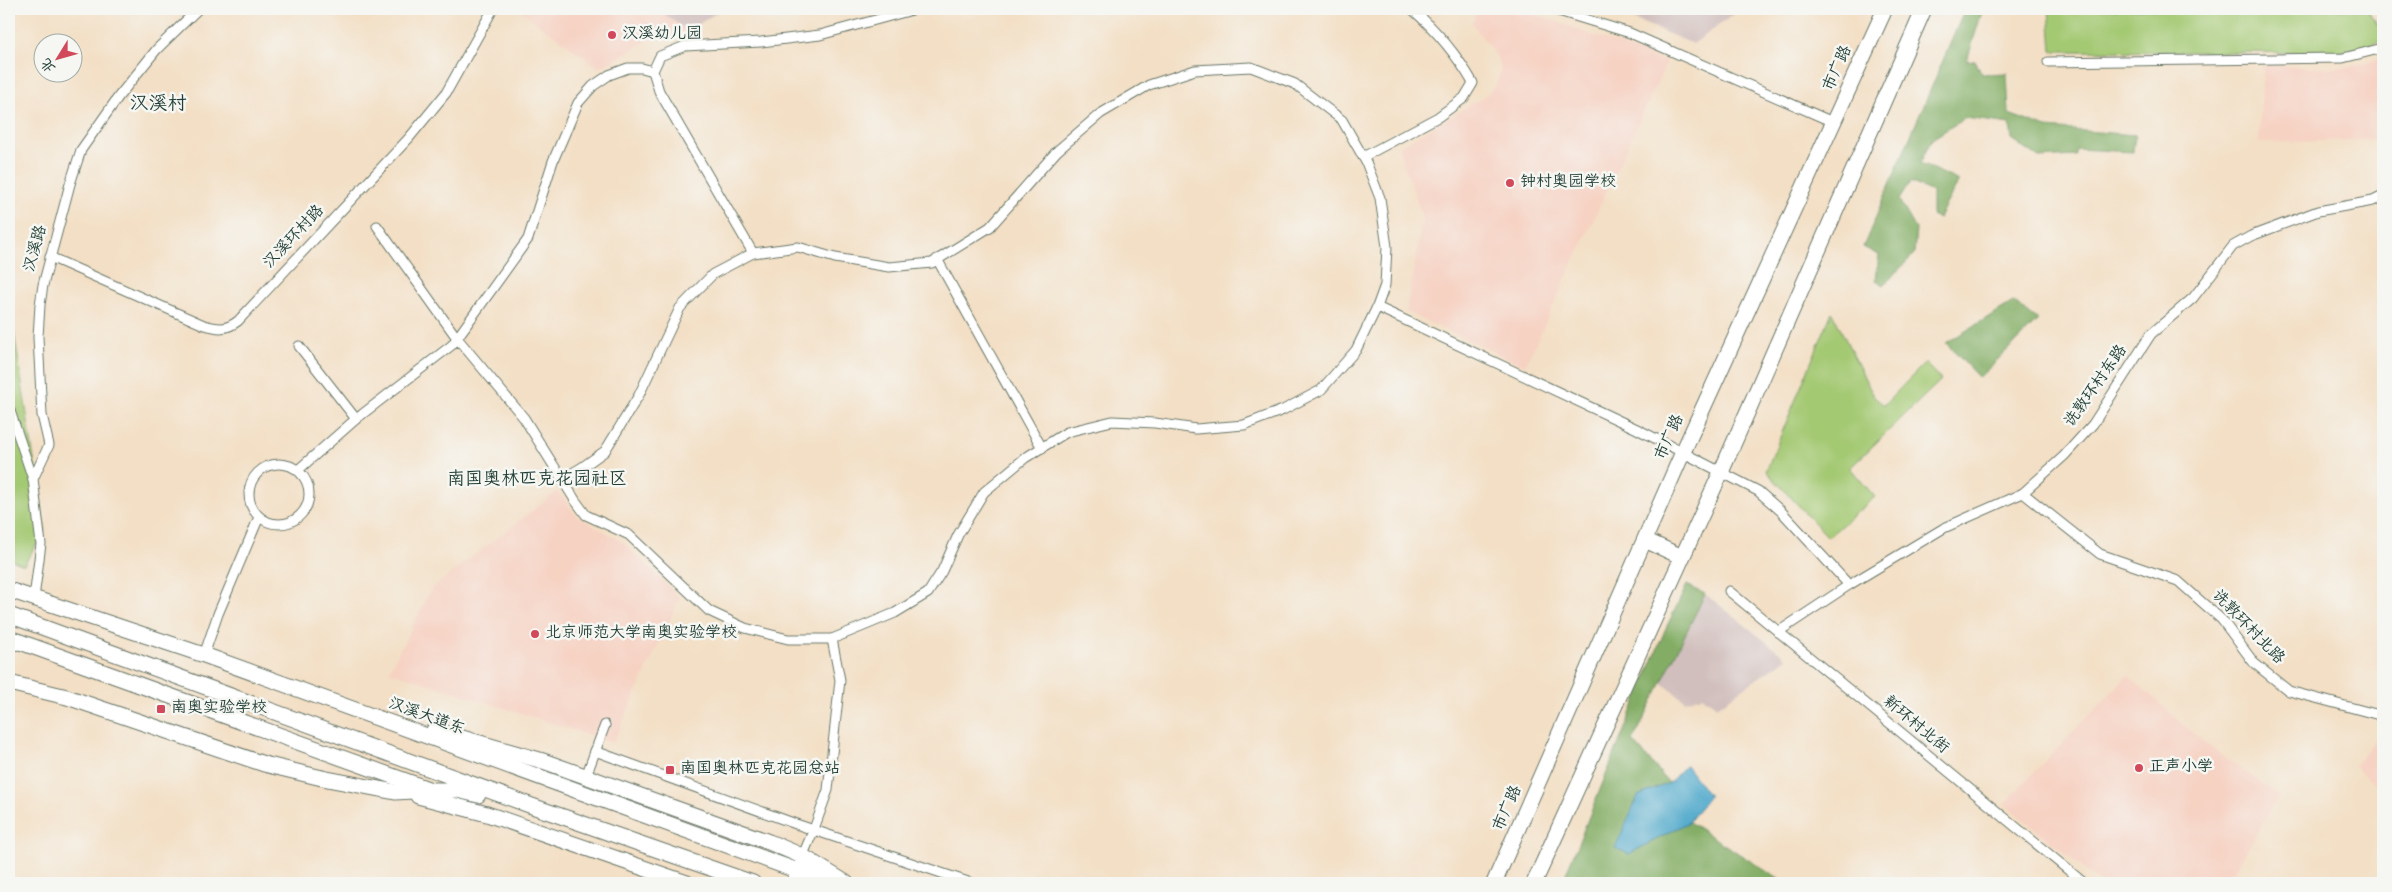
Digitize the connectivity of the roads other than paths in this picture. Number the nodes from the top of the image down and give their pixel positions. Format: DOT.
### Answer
graph roads {
  1 [pos="198,9"];
  2 [pos="493,9"];
  3 [pos="916,9"];
  4 [pos="1412,9"];
  5 [pos="1552,9"];
  6 [pos="1885,9"];
  7 [pos="1924,9"];
  8 [pos="2383,48"];
  9 [pos="2048,62"];
  10 [pos="653,71"];
  11 [pos="1835,123"];
  12 [pos="1363,157"];
  13 [pos="2383,196"];
  14 [pos="376,226"];
  15 [pos="752,253"];
  16 [pos="50,257"];
  17 [pos="937,260"];
  18 [pos="1377,307"];
  19 [pos="457,338"];
  20 [pos="299,346"];
  21 [pos="9,408"];
  22 [pos="356,419"];
  23 [pos="1042,448"];
  24 [pos="1683,452"];
  25 [pos="298,470"];
  26 [pos="1722,470"];
  27 [pos="33,479"];
  28 [pos="562,479"];
  29 [pos="2023,493"];
  30 [pos="259,517"];
  31 [pos="1645,540"];
  32 [pos="1682,557"];
  33 [pos="9,584"];
  34 [pos="1849,585"];
  35 [pos="9,590"];
  36 [pos="1728,591"];
  37 [pos="34,598"];
  38 [pos="9,615"];
  39 [pos="1778,632"];
  40 [pos="832,639"];
  41 [pos="12,641"];
  42 [pos="204,654"];
  43 [pos="9,683"];
  44 [pos="369,716"];
  45 [pos="2383,716"];
  46 [pos="606,725"];
  47 [pos="595,751"];
  48 [pos="586,776"];
  49 [pos="431,790"];
  50 [pos="395,792"];
  51 [pos="583,824"];
  52 [pos="814,829"];
  53 [pos="701,837"];
  54 [pos="802,856"];
  55 [pos="692,861"];
  56 [pos="794,878"];
  57 [pos="1494,882"];
  58 [pos="1535,882"];
  59 [pos="686,883"];
  60 [pos="753,883"];
  61 [pos="831,883"];
  62 [pos="846,883"];
  63 [pos="971,883"];
  64 [pos="2084,883"];
  1 -- 16 [label="street, 汉溪路"];
  2 -- 16 [label="street, 汉溪环村路"];
  3 -- 10 [label="street"];
  4 -- 12 [label="street"];
  5 -- 11 [label="street"];
  6 -- 11 [label="main road, 市广路"];
  7 -- 26 [label="main road"];
  8 -- 9 [label="street"];
  10 -- 15 [label="street"];
  10 -- 19 [label="street"];
  11 -- 24 [label="main road, 市广路"];
  12 -- 17 [label="street"];
  12 -- 18 [label="street"];
  13 -- 29 [label="street, 诜敦环村东路"];
  14 -- 19 [label="street"];
  15 -- 17 [label="street"];
  15 -- 28 [label="street"];
  16 -- 27 [label="street, 汉溪路"];
  17 -- 23 [label="street"];
  18 -- 23 [label="street"];
  18 -- 24 [label="street"];
  19 -- 22 [label="street"];
  19 -- 28 [label="street"];
  20 -- 22 [label="street"];
  21 -- 27 [label="street"];
  22 -- 25 [label="street"];
  23 -- 40 [label="street"];
  24 -- 26 [label="street"];
  24 -- 31 [label="main road, 市广路"];
  25 -- 30 [label="street"];
  25 -- 30 [label="street"];
  26 -- 32 [label="main road"];
  26 -- 34 [label="street"];
  27 -- 37 [label="street"];
  28 -- 40 [label="street"];
  29 -- 34 [label="street, 诜敦环村东路"];
  29 -- 45 [label="street, 诜敦环村北路"];
  30 -- 42 [label="street"];
  31 -- 32 [label="main road"];
  31 -- 57 [label="main road, 市广路"];
  32 -- 58 [label="main road"];
  33 -- 37 [label="main road"];
  34 -- 39 [label="street, 诜敦环村东路"];
  35 -- 37 [label="main road, 汉溪大道东"];
  36 -- 39 [label="street, 新环村北街"];
  37 -- 42 [label="main road, 汉溪大道东"];
  38 -- 51 [label="main road"];
  39 -- 64 [label="street, 新环村北街"];
  40 -- 52 [label="street"];
  41 -- 49 [label="main road"];
  42 -- 44 [label="main road, 汉溪大道东"];
  43 -- 50 [label="main road, bridge"];
  44 -- 48 [label="main road"];
  44 -- 53 [label="main road, 汉溪大道东"];
  46 -- 47 [label="street"];
  47 -- 48 [label="street"];
  47 -- 52 [label="street"];
  48 -- 54 [label="main road"];
  49 -- 50 [label="main road"];
  49 -- 51 [label="main road"];
  50 -- 59 [label="main road"];
  51 -- 55 [label="main road"];
  52 -- 54 [label="street"];
  52 -- 63 [label="street"];
  53 -- 55 [label="main road"];
  53 -- 56 [label="main road, 汉溪大道东"];
  54 -- 56 [label="street"];
  54 -- 62 [label="main road"];
  55 -- 60 [label="main road"];
  56 -- 61 [label="main road, 汉溪大道东"];
}
